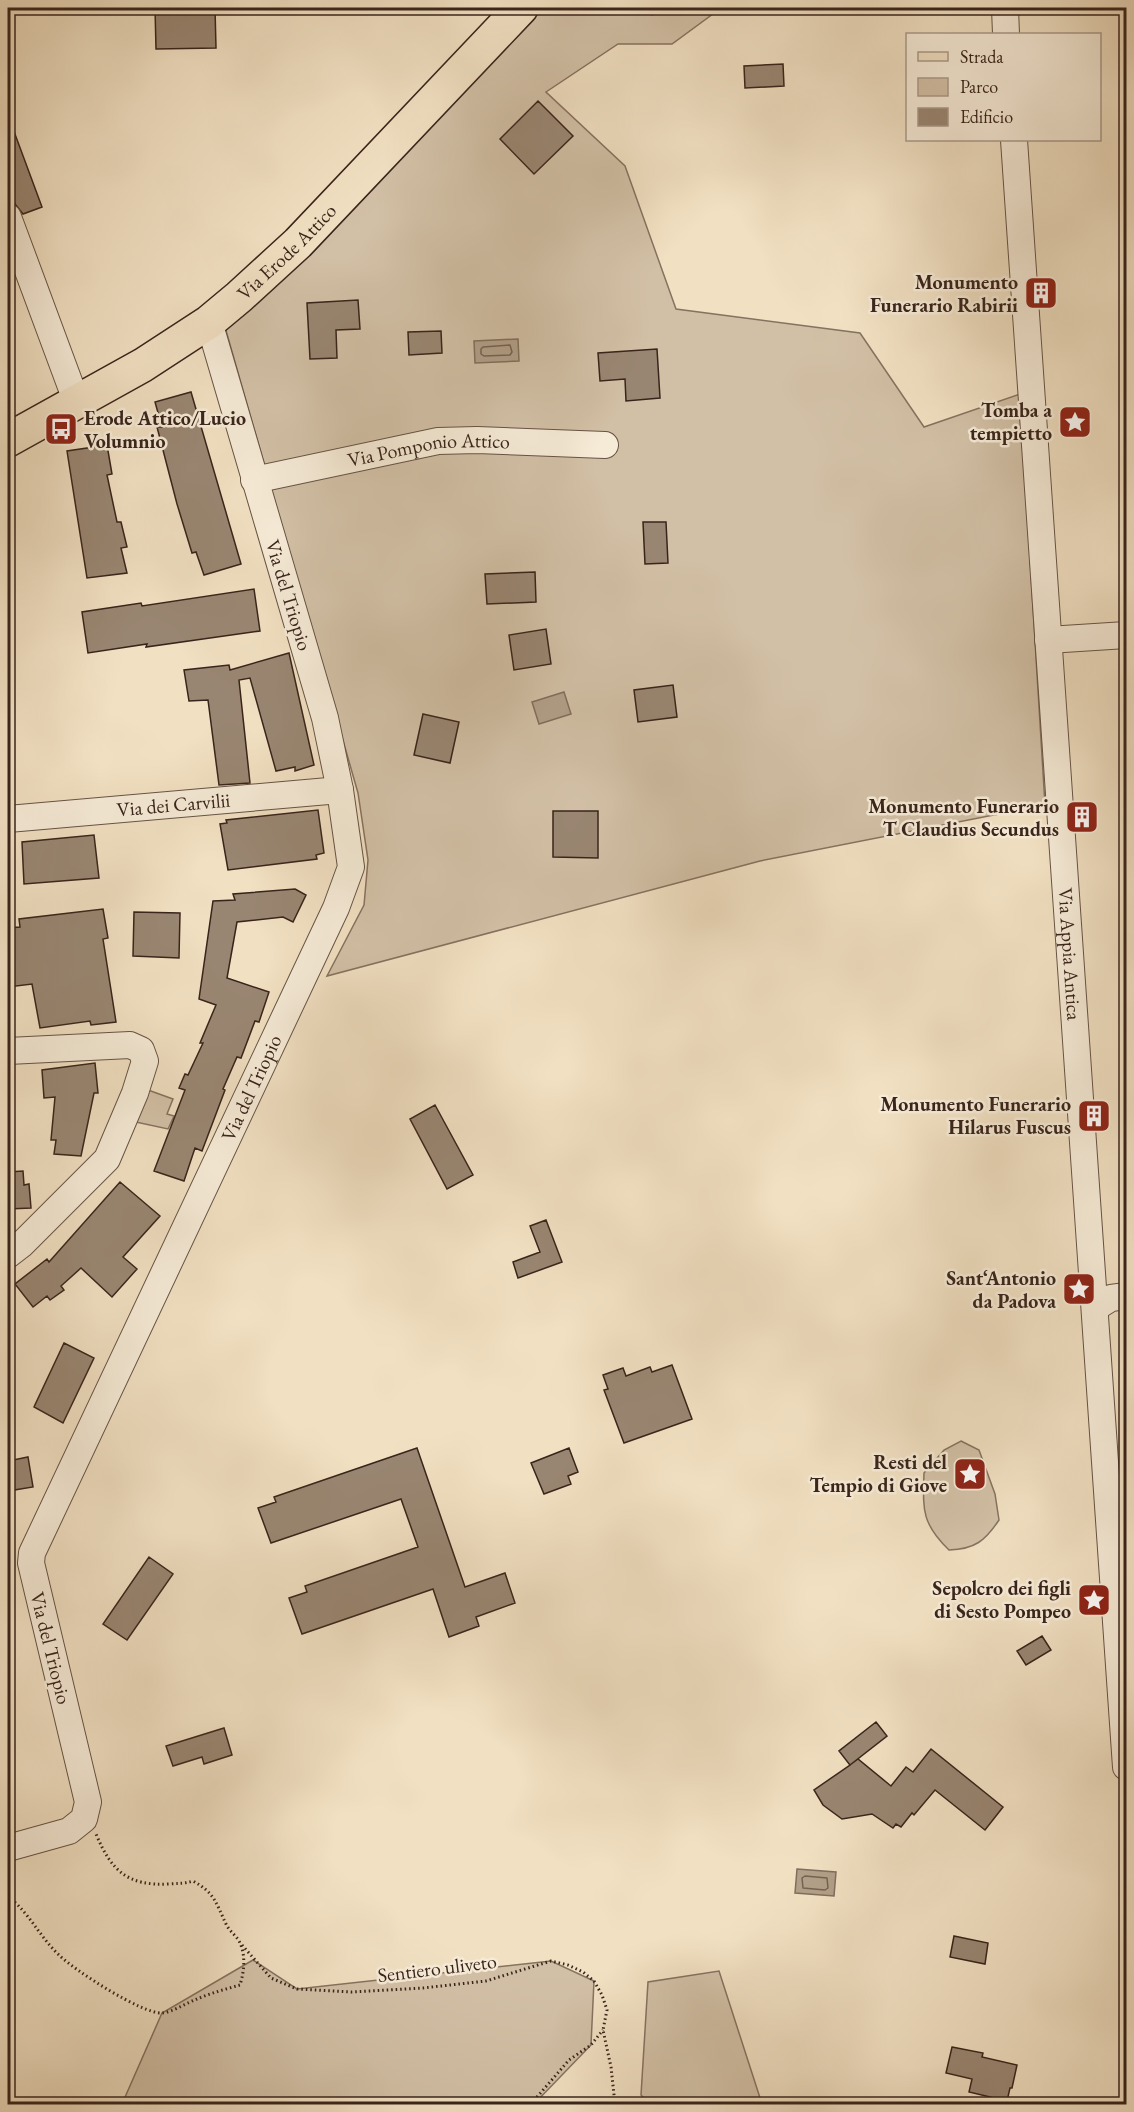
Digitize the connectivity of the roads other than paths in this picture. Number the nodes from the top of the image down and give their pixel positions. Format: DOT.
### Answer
graph roads {
  1 [pos="521,8"];
  2 [pos="1005,8"];
  3 [pos="1006,33"];
  4 [pos="1014,141"];
  5 [pos="8,217"];
  6 [pos="208,322"];
  7 [pos="78,403"];
  8 [pos="8,440"];
  9 [pos="605,445"];
  10 [pos="254,480"];
  11 [pos="1126,635"];
  12 [pos="1048,640"];
  13 [pos="340,789"];
  14 [pos="8,819"];
  15 [pos="8,1051"];
  16 [pos="8,1254"];
  17 [pos="1126,1296"];
  18 [pos="1095,1308"];
  19 [pos="1119,1552"];
  20 [pos="1126,1767"];
  21 [pos="8,1848"];
  1 -- 6 [label="main road, Via Erode Attico"];
  2 -- 3 [label="street"];
  4 -- 12 [label="street, Via Appia Antica"];
  5 -- 7 [label="street"];
  6 -- 7 [label="main road, Via Erode Attico"];
  6 -- 10 [label="street, Via del Triopio"];
  7 -- 8 [label="main road, Via Erode Attico"];
  9 -- 10 [label="street, Via Pomponio Attico"];
  10 -- 13 [label="street, Via del Triopio"];
  11 -- 12 [label="street"];
  12 -- 18 [label="street, Via Appia Antica"];
  13 -- 14 [label="street, Via dei Carvilii"];
  13 -- 21 [label="street, Via del Triopio"];
  15 -- 16 [label="street"];
  17 -- 18 [label="street"];
  18 -- 19 [label="street, Via Appia Antica"];
  19 -- 20 [label="street, Via Appia Antica"];
}
